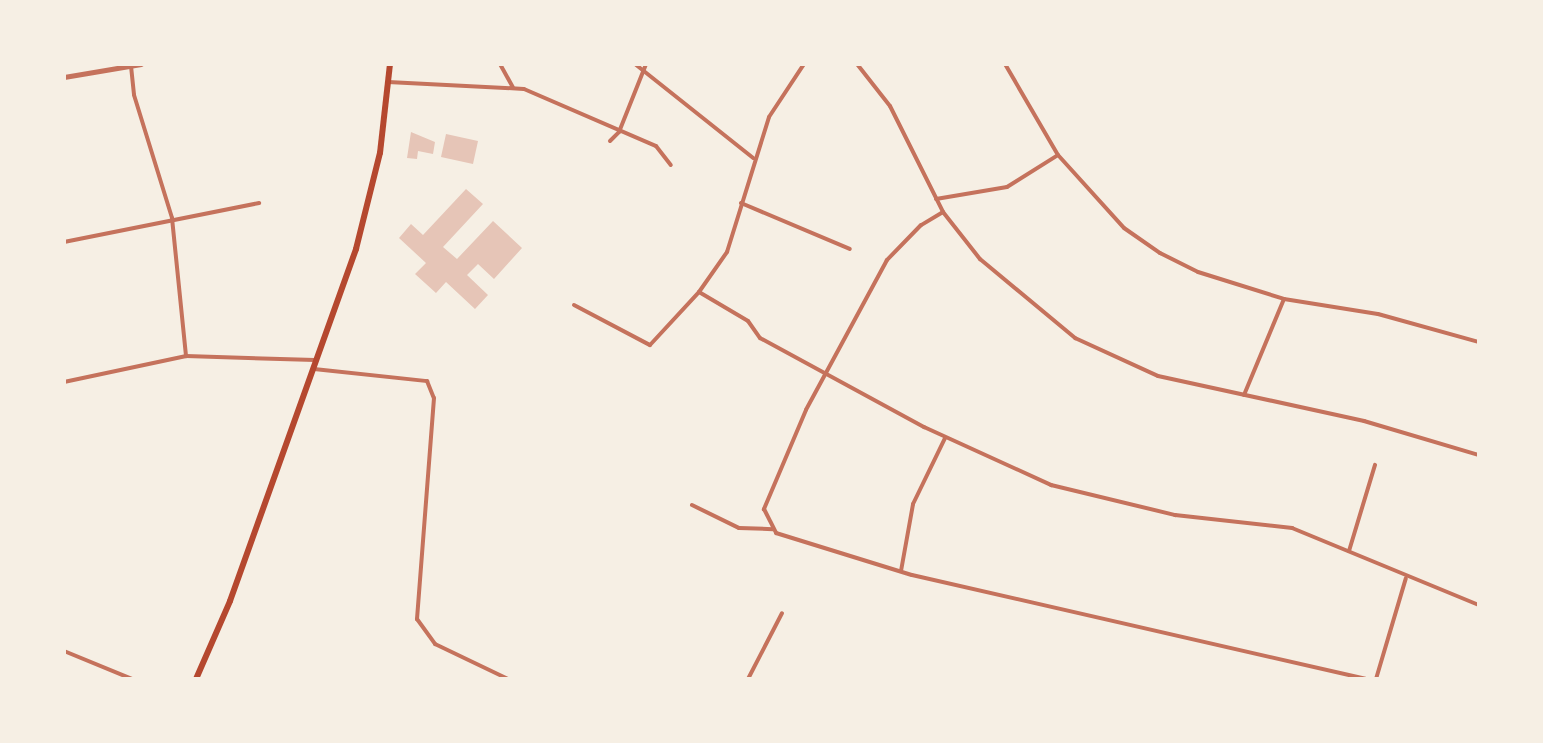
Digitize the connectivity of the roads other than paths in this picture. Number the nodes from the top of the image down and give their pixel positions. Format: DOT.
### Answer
graph roads {
  1 [pos="141,64"];
  2 [pos="390,64"];
  3 [pos="500,64"];
  4 [pos="635,64"];
  5 [pos="646,64"];
  6 [pos="804,64"];
  7 [pos="857,64"];
  8 [pos="1005,64"];
  9 [pos="131,66"];
  10 [pos="644,71"];
  11 [pos="64,77"];
  12 [pos="388,82"];
  13 [pos="513,87"];
  14 [pos="619,132"];
  15 [pos="610,141"];
  16 [pos="1058,155"];
  17 [pos="753,158"];
  18 [pos="671,165"];
  19 [pos="936,199"];
  20 [pos="259,203"];
  21 [pos="741,203"];
  22 [pos="943,212"];
  23 [pos="172,218"];
  24 [pos="64,242"];
  25 [pos="850,249"];
  26 [pos="699,292"];
  27 [pos="1284,299"];
  28 [pos="574,305"];
  29 [pos="1479,342"];
  30 [pos="186,356"];
  31 [pos="317,360"];
  32 [pos="314,369"];
  33 [pos="826,373"];
  34 [pos="64,382"];
  35 [pos="1244,395"];
  36 [pos="945,438"];
  37 [pos="1479,455"];
  38 [pos="1375,465"];
  39 [pos="692,505"];
  40 [pos="773,529"];
  41 [pos="1349,551"];
  42 [pos="901,572"];
  43 [pos="1406,578"];
  44 [pos="1479,605"];
  45 [pos="782,613"];
  46 [pos="64,651"];
  47 [pos="132,679"];
  48 [pos="196,679"];
  49 [pos="508,679"];
  50 [pos="748,679"];
  51 [pos="1365,679"];
  52 [pos="1376,679"];
  1 -- 9 [label="street"];
  2 -- 12 [label="main road"];
  3 -- 13 [label="street"];
  4 -- 10 [label="street"];
  5 -- 10 [label="street"];
  6 -- 17 [label="street"];
  7 -- 19 [label="street"];
  8 -- 16 [label="street"];
  9 -- 11 [label="street"];
  9 -- 23 [label="street"];
  10 -- 14 [label="street"];
  10 -- 17 [label="street"];
  12 -- 13 [label="street"];
  12 -- 31 [label="main road"];
  13 -- 14 [label="street"];
  14 -- 15 [label="street"];
  14 -- 18 [label="street"];
  16 -- 19 [label="street"];
  16 -- 27 [label="street"];
  17 -- 21 [label="street"];
  19 -- 22 [label="street"];
  20 -- 23 [label="street"];
  21 -- 25 [label="street"];
  21 -- 26 [label="street"];
  22 -- 33 [label="street"];
  22 -- 35 [label="street"];
  23 -- 24 [label="street"];
  23 -- 30 [label="street"];
  26 -- 28 [label="street"];
  26 -- 33 [label="street"];
  27 -- 29 [label="street"];
  27 -- 35 [label="street"];
  30 -- 31 [label="street"];
  30 -- 34 [label="street"];
  31 -- 32 [label="main road"];
  32 -- 48 [label="main road"];
  32 -- 49 [label="street"];
  33 -- 36 [label="street"];
  33 -- 40 [label="street"];
  35 -- 37 [label="street"];
  36 -- 41 [label="street"];
  36 -- 42 [label="street"];
  38 -- 41 [label="street"];
  39 -- 40 [label="street"];
  40 -- 42 [label="street"];
  41 -- 43 [label="street"];
  42 -- 51 [label="street"];
  43 -- 44 [label="street"];
  43 -- 52 [label="street"];
  45 -- 50 [label="street"];
  46 -- 47 [label="street"];
}
